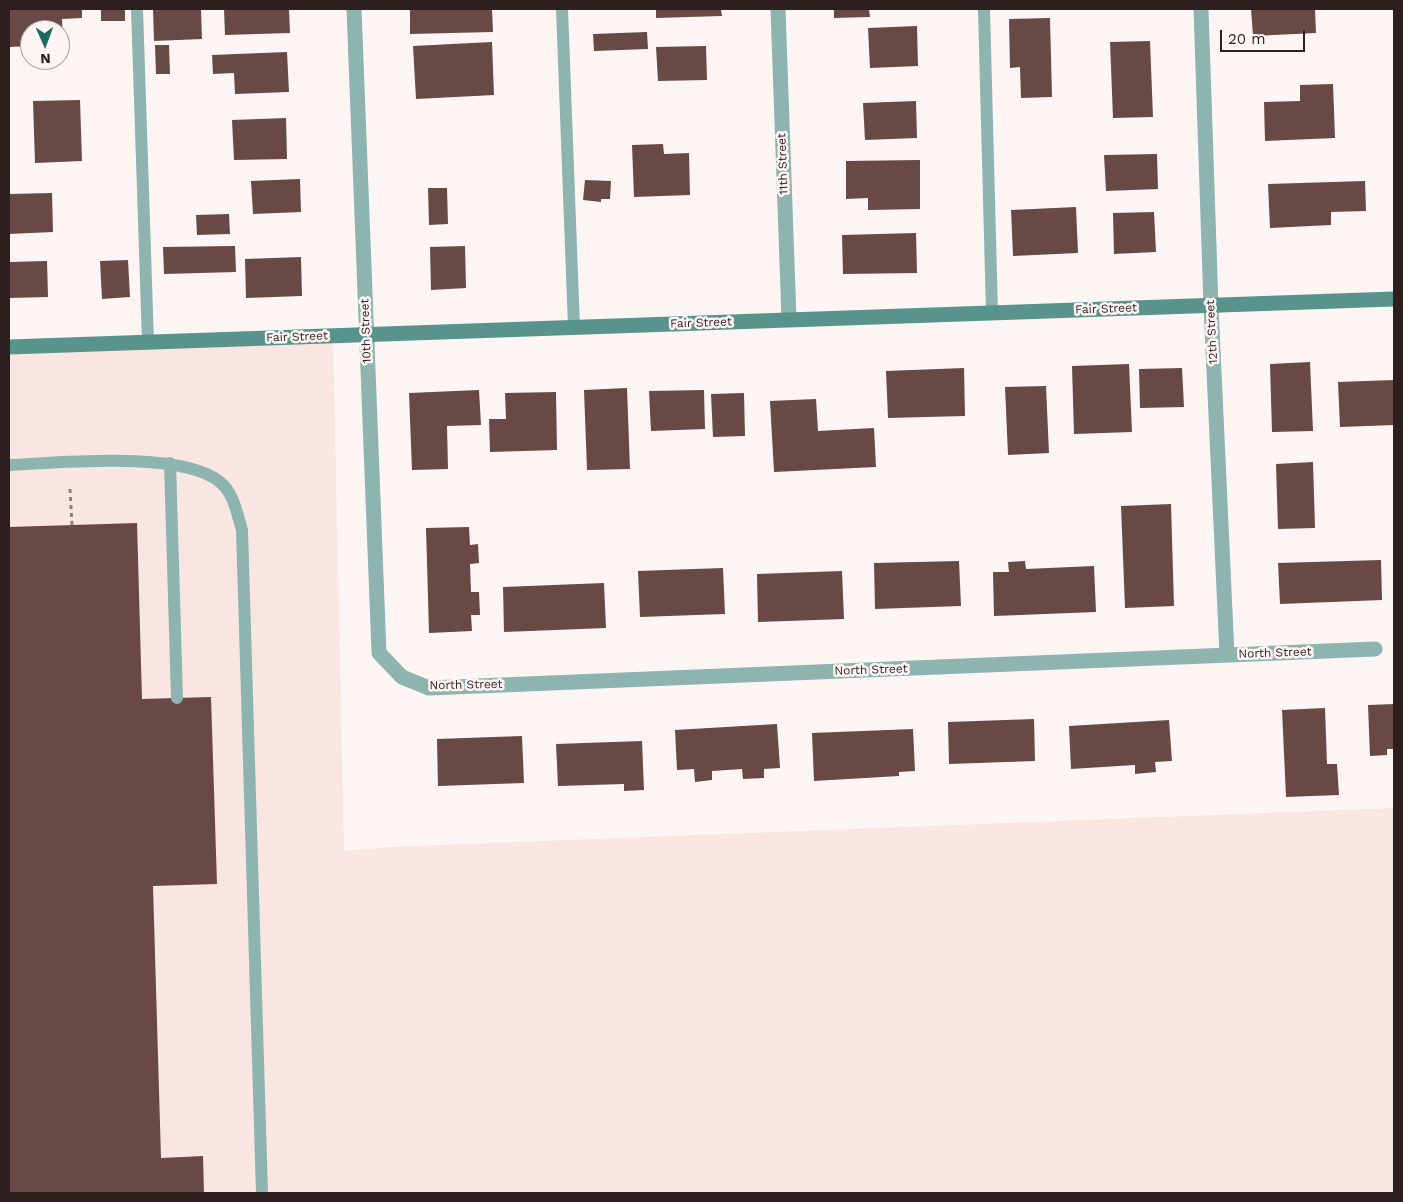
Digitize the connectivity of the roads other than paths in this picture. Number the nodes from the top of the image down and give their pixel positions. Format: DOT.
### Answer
graph roads {
  1 [pos="137,9"];
  2 [pos="354,9"];
  3 [pos="562,9"];
  4 [pos="778,9"];
  5 [pos="984,9"];
  6 [pos="1201,9"];
  7 [pos="1394,299"];
  8 [pos="1211,306"];
  9 [pos="992,313"];
  10 [pos="789,320"];
  11 [pos="574,327"];
  12 [pos="366,334"];
  13 [pos="148,342"];
  14 [pos="9,348"];
  15 [pos="170,463"];
  16 [pos="9,465"];
  17 [pos="1375,649"];
  18 [pos="379,653"];
  19 [pos="1227,655"];
  20 [pos="177,698"];
  21 [pos="262,1193"];
  1 -- 13 [label="lane"];
  2 -- 12 [label="street, 10th Street"];
  3 -- 11 [label="lane"];
  4 -- 10 [label="street, 11th Street"];
  5 -- 9 [label="lane"];
  6 -- 8 [label="street, 12th Street"];
  7 -- 8 [label="street, Fair Street"];
  8 -- 9 [label="street, Fair Street"];
  8 -- 19 [label="street, 12th Street"];
  9 -- 10 [label="street, Fair Street"];
  10 -- 11 [label="street, Fair Street"];
  11 -- 12 [label="street, Fair Street"];
  12 -- 13 [label="street, Fair Street"];
  12 -- 18 [label="street, 10th Street"];
  13 -- 14 [label="street, Fair Street"];
  15 -- 16 [label="lane"];
  15 -- 20 [label="lane"];
  15 -- 21 [label="lane"];
  17 -- 19 [label="street, North Street"];
  18 -- 19 [label="street, North Street"];
}
